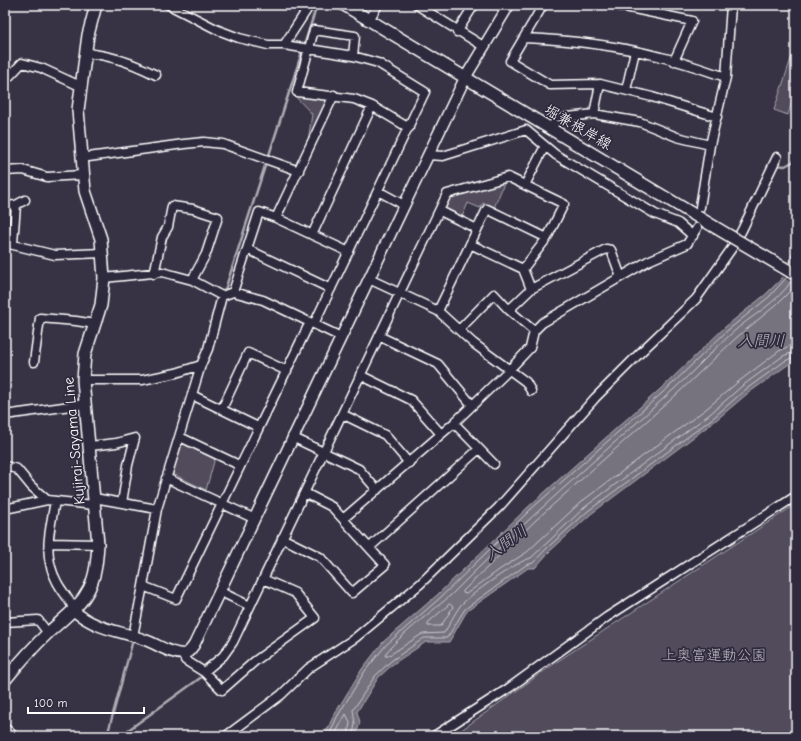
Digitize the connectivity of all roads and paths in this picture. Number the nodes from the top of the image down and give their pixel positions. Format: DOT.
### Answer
graph roads {
  1 [pos="96,5"];
  2 [pos="169,5"];
  3 [pos="310,5"];
  4 [pos="344,5"];
  5 [pos="378,5"];
  6 [pos="474,5"];
  7 [pos="509,5"];
  8 [pos="544,5"];
  9 [pos="619,5"];
  10 [pos="731,5"];
  11 [pos="422,6"];
  12 [pos="369,20"];
  13 [pos="457,32"];
  14 [pos="524,38"];
  15 [pos="284,45"];
  16 [pos="484,46"];
  17 [pos="304,49"];
  18 [pos="635,51"];
  19 [pos="85,53"];
  20 [pos="353,56"];
  21 [pos="674,61"];
  22 [pos="156,75"];
  23 [pos="726,77"];
  24 [pos="465,78"];
  25 [pos="5,81"];
  26 [pos="600,84"];
  27 [pos="80,86"];
  28 [pos="626,90"];
  29 [pos="334,95"];
  30 [pos="372,106"];
  31 [pos="594,114"];
  32 [pos="717,117"];
  33 [pos="408,128"];
  34 [pos="548,128"];
  35 [pos="710,145"];
  36 [pos="545,146"];
  37 [pos="428,155"];
  38 [pos="777,157"];
  39 [pos="81,158"];
  40 [pos="5,171"];
  41 [pos="299,171"];
  42 [pos="83,175"];
  43 [pos="525,185"];
  44 [pos="378,191"];
  45 [pos="25,200"];
  46 [pos="16,205"];
  47 [pos="404,205"];
  48 [pos="5,206"];
  49 [pos="700,207"];
  50 [pos="440,211"];
  51 [pos="276,218"];
  52 [pos="697,228"];
  53 [pos="477,229"];
  54 [pos="312,234"];
  55 [pos="693,236"];
  56 [pos="547,238"];
  57 [pos="9,243"];
  58 [pos="470,244"];
  59 [pos="247,249"];
  60 [pos="349,252"];
  61 [pos="103,253"];
  62 [pos="523,269"];
  63 [pos="154,274"];
  64 [pos="796,275"];
  65 [pos="621,277"];
  66 [pos="104,278"];
  67 [pos="369,278"];
  68 [pos="192,280"];
  69 [pos="331,289"];
  70 [pos="531,289"];
  71 [pos="233,292"];
  72 [pos="400,293"];
  73 [pos="222,296"];
  74 [pos="510,310"];
  75 [pos="438,311"];
  76 [pos="312,323"];
  77 [pos="95,324"];
  78 [pos="459,330"];
  79 [pos="534,331"];
  80 [pos="379,336"];
  81 [pos="341,337"];
  82 [pos="34,362"];
  83 [pos="201,365"];
  84 [pos="509,370"];
  85 [pos="287,371"];
  86 [pos="360,375"];
  87 [pos="83,380"];
  88 [pos="531,391"];
  89 [pos="192,395"];
  90 [pos="85,404"];
  91 [pos="472,405"];
  92 [pos="222,409"];
  93 [pos="342,414"];
  94 [pos="5,415"];
  95 [pos="454,423"];
  96 [pos="258,427"];
  97 [pos="441,434"];
  98 [pos="180,437"];
  99 [pos="292,437"];
  100 [pos="90,446"];
  101 [pos="479,450"];
  102 [pos="324,452"];
  103 [pos="409,463"];
  104 [pos="494,464"];
  105 [pos="239,465"];
  106 [pos="5,466"];
  107 [pos="166,478"];
  108 [pos="377,490"];
  109 [pos="305,493"];
  110 [pos="796,496"];
  111 [pos="51,500"];
  112 [pos="94,501"];
  113 [pos="122,503"];
  114 [pos="221,504"];
  115 [pos="5,509"];
  116 [pos="157,509"];
  117 [pos="253,518"];
  118 [pos="343,519"];
  119 [pos="282,538"];
  120 [pos="48,543"];
  121 [pos="98,544"];
  122 [pos="370,547"];
  123 [pos="263,579"];
  124 [pos="144,586"];
  125 [pos="218,591"];
  126 [pos="250,606"];
  127 [pos="74,611"];
  128 [pos="5,622"];
  129 [pos="48,633"];
  130 [pos="133,636"];
  131 [pos="184,655"];
  132 [pos="204,672"];
  133 [pos="5,680"];
  134 [pos="5,728"];
  135 [pos="14,736"];
  136 [pos="226,736"];
  137 [pos="434,736"];
  1 -- 19 [label="main road, Kujirai-Sayama Line"];
  2 -- 15 [label="street"];
  3 -- 15 [label="street"];
  4 -- 12 [label="main road, 堀兼根岸線"];
  5 -- 12 [label="street"];
  6 -- 13 [label="street"];
  7 -- 16 [label="street"];
  8 -- 14 [label="street"];
  9 -- 21 [label="street"];
  10 -- 23 [label="street"];
  11 -- 13 [label="street"];
  12 -- 24 [label="main road, 堀兼根岸線"];
  13 -- 16 [label="street"];
  14 -- 18 [label="street"];
  14 -- 26 [label="street"];
  15 -- 17 [label="street"];
  16 -- 24 [label="street"];
  17 -- 20 [label="street"];
  17 -- 20 [label="street"];
  17 -- 29 [label="street"];
  18 -- 21 [label="street"];
  18 -- 28 [label="street"];
  19 -- 22 [label="street"];
  19 -- 27 [label="main road, Kujirai-Sayama Line"];
  20 -- 33 [label="street"];
  21 -- 23 [label="street"];
  23 -- 32 [label="street"];
  24 -- 34 [label="main road, 堀兼根岸線"];
  24 -- 37 [label="street"];
  25 -- 27 [label="street"];
  26 -- 28 [label="street"];
  26 -- 31 [label="street"];
  27 -- 39 [label="main road, Kujirai-Sayama Line"];
  28 -- 32 [label="street"];
  29 -- 30 [label="street"];
  29 -- 41 [label="street"];
  30 -- 33 [label="street"];
  30 -- 54 [label="street"];
  31 -- 34 [label="street"];
  31 -- 35 [label="street"];
  32 -- 35 [label="street"];
  33 -- 44 [label="street"];
  34 -- 64 [label="main road, 堀兼根岸線, bridge"];
  35 -- 49 [label="street"];
  36 -- 37 [label="street"];
  36 -- 43 [label="street"];
  36 -- 55 [label="street"];
  37 -- 47 [label="street"];
  38 -- 136 [label="street"];
  39 -- 41 [label="street"];
  39 -- 42 [label="main road, Kujirai-Sayama Line"];
  40 -- 42 [label="street"];
  41 -- 51 [label="street"];
  42 -- 61 [label="main road, Kujirai-Sayama Line"];
  43 -- 50 [label="street"];
  43 -- 56 [label="street"];
  44 -- 47 [label="street"];
  44 -- 60 [label="street"];
  45 -- 46 [label="street"];
  46 -- 48 [label="street"];
  46 -- 57 [label="street"];
  47 -- 67 [label="street"];
  50 -- 53 [label="street"];
  50 -- 72 [label="street"];
  51 -- 54 [label="street"];
  51 -- 59 [label="street"];
  52 -- 55 [label="street"];
  53 -- 56 [label="street"];
  53 -- 58 [label="street"];
  54 -- 60 [label="street"];
  55 -- 65 [label="street"];
  56 -- 62 [label="street"];
  57 -- 61 [label="street"];
  58 -- 62 [label="street"];
  58 -- 75 [label="street"];
  59 -- 69 [label="street"];
  59 -- 71 [label="street"];
  60 -- 69 [label="street"];
  61 -- 66 [label="main road, Kujirai-Sayama Line"];
  62 -- 70 [label="street"];
  63 -- 66 [label="street"];
  63 -- 68 [label="street"];
  63 -- 68 [label="street"];
  65 -- 70 [label="street"];
  65 -- 79 [label="street"];
  66 -- 77 [label="main road, Kujirai-Sayama Line"];
  67 -- 72 [label="street"];
  67 -- 81 [label="street"];
  68 -- 73 [label="street"];
  69 -- 76 [label="street"];
  70 -- 74 [label="street"];
  71 -- 73 [label="street"];
  71 -- 76 [label="street"];
  72 -- 75 [label="street"];
  72 -- 80 [label="street"];
  73 -- 83 [label="street"];
  74 -- 78 [label="street"];
  74 -- 79 [label="street"];
  75 -- 78 [label="street"];
  76 -- 81 [label="street"];
  76 -- 85 [label="street"];
  77 -- 82 [label="street"];
  77 -- 87 [label="main road, Kujirai-Sayama Line"];
  78 -- 84 [label="street"];
  79 -- 84 [label="street"];
  80 -- 86 [label="street"];
  80 -- 91 [label="street"];
  81 -- 99 [label="street"];
  83 -- 87 [label="street"];
  83 -- 89 [label="street"];
  84 -- 88 [label="street"];
  84 -- 91 [label="street"];
  85 -- 92 [label="street"];
  85 -- 96 [label="street"];
  86 -- 93 [label="street"];
  86 -- 97 [label="street"];
  87 -- 90 [label="main road, Kujirai-Sayama Line"];
  89 -- 92 [label="street"];
  89 -- 98 [label="street"];
  90 -- 94 [label="street"];
  90 -- 100 [label="main road, Kujirai-Sayama Line"];
  91 -- 95 [label="street"];
  92 -- 96 [label="street"];
  93 -- 102 [label="street"];
  93 -- 103 [label="street"];
  95 -- 97 [label="street"];
  95 -- 101 [label="street"];
  96 -- 105 [label="street"];
  97 -- 103 [label="street"];
  98 -- 105 [label="street"];
  98 -- 107 [label="street"];
  99 -- 102 [label="street"];
  99 -- 117 [label="street"];
  100 -- 112 [label="main road, Kujirai-Sayama Line"];
  100 -- 113 [label="street"];
  101 -- 104 [label="street"];
  101 -- 122 [label="street"];
  102 -- 108 [label="street"];
  102 -- 109 [label="street"];
  103 -- 108 [label="street"];
  105 -- 114 [label="street"];
  106 -- 111 [label="street"];
  107 -- 114 [label="street"];
  107 -- 116 [label="street"];
  108 -- 118 [label="street"];
  109 -- 118 [label="street"];
  109 -- 119 [label="street"];
  110 -- 137 [label="street"];
  111 -- 112 [label="street"];
  111 -- 115 [label="street"];
  111 -- 120 [label="street"];
  112 -- 113 [label="street"];
  112 -- 121 [label="main road, Kujirai-Sayama Line"];
  113 -- 116 [label="street"];
  114 -- 117 [label="street"];
  114 -- 124 [label="street"];
  116 -- 124 [label="street"];
  117 -- 125 [label="street"];
  118 -- 122 [label="street"];
  119 -- 122 [label="street"];
  119 -- 123 [label="street"];
  120 -- 121 [label="street"];
  120 -- 127 [label="street"];
  121 -- 127 [label="main road, Kujirai-Sayama Line"];
  123 -- 126 [label="street"];
  123 -- 132 [label="street"];
  124 -- 130 [label="street"];
  125 -- 126 [label="street"];
  125 -- 131 [label="street"];
  126 -- 132 [label="street"];
  127 -- 129 [label="main road, Kujirai-Sayama Line"];
  127 -- 130 [label="street"];
  128 -- 129 [label="street"];
  129 -- 133 [label="main road, Kujirai-Sayama Line"];
  130 -- 131 [label="street"];
  131 -- 132 [label="street"];
  134 -- 135 [label="street"];
}
